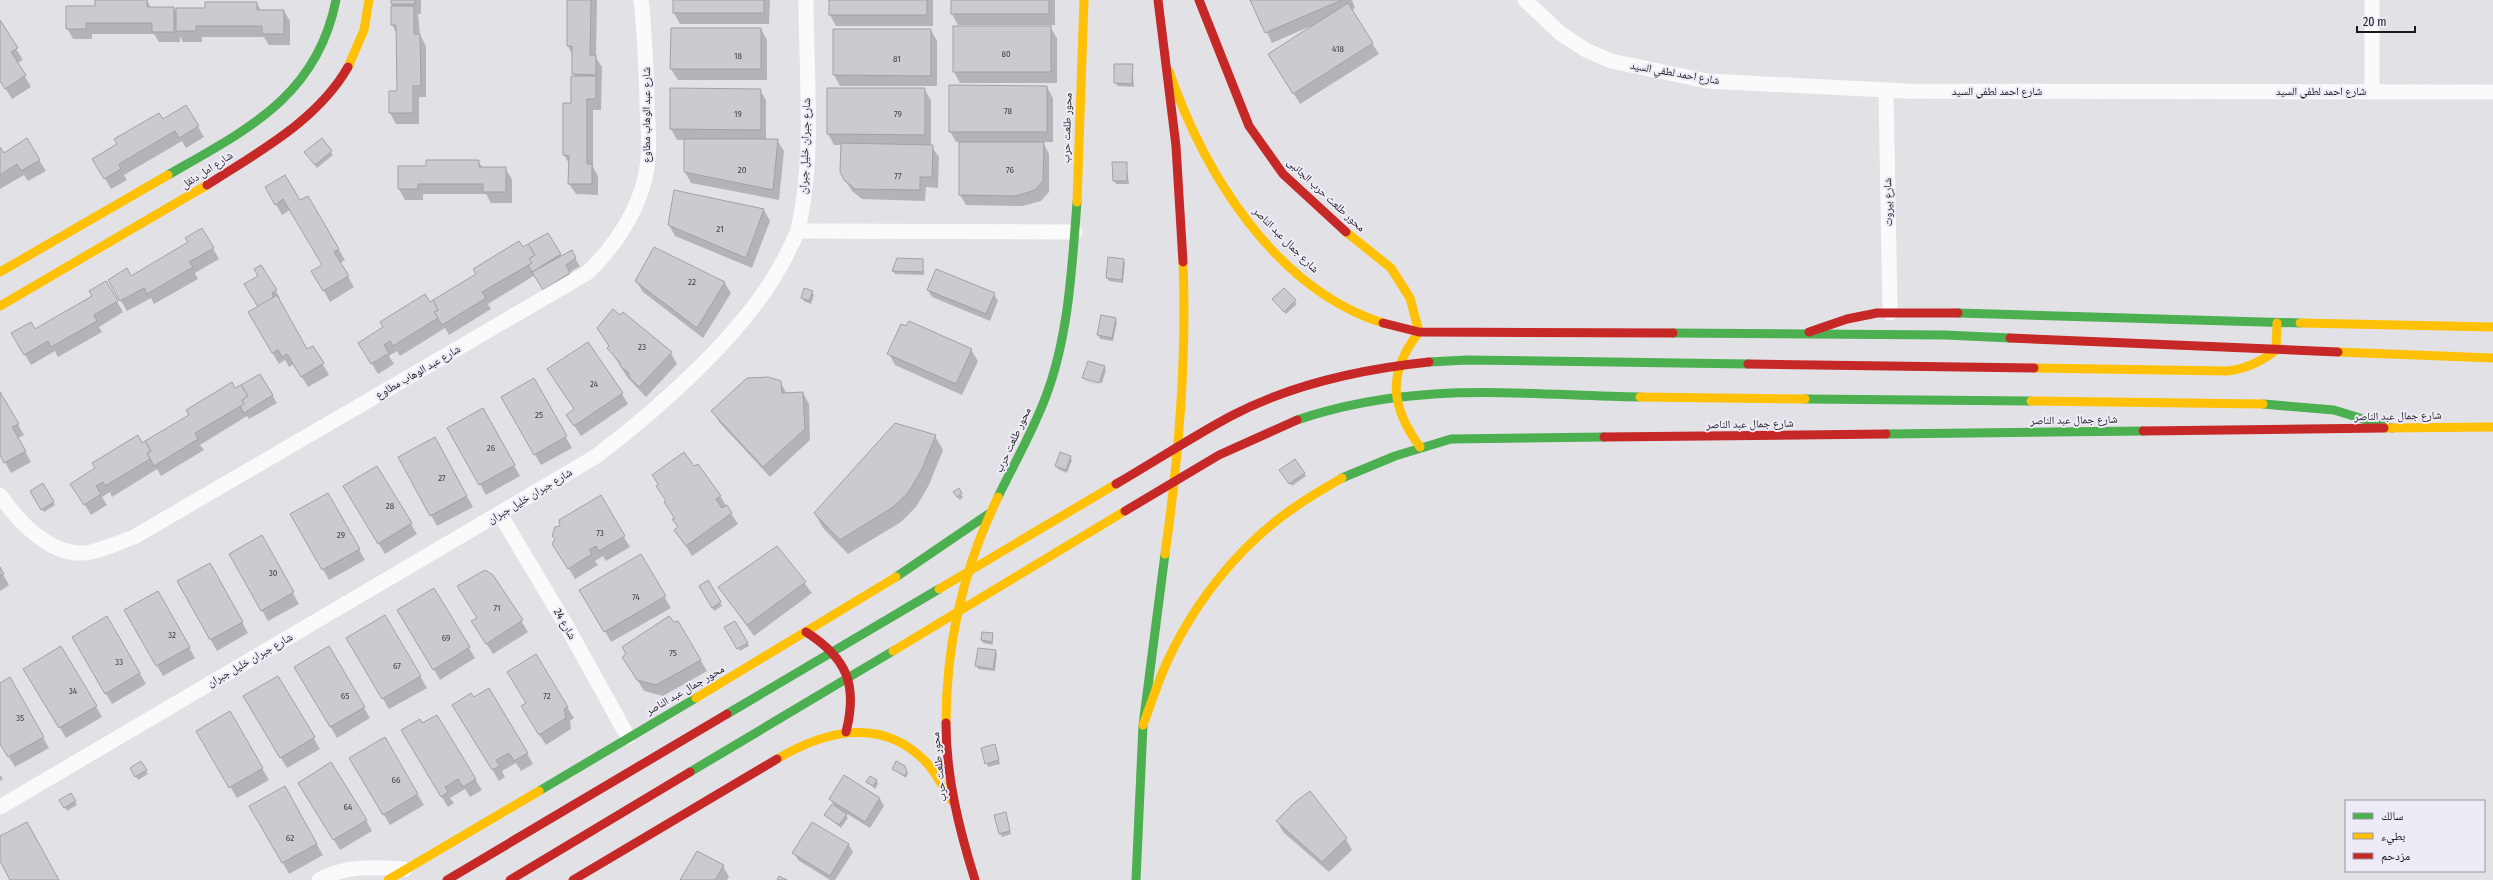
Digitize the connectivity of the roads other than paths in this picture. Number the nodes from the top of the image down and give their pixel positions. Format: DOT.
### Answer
graph roads {
  1 [pos="336,0"];
  2 [pos="369,0"];
  3 [pos="642,0"];
  4 [pos="806,0"];
  5 [pos="1084,0"];
  6 [pos="1199,0"];
  7 [pos="1525,0"];
  8 [pos="2372,0"];
  9 [pos="1161,1"];
  10 [pos="1169,71"];
  11 [pos="1886,90"];
  12 [pos="2372,92"];
  13 [pos="2493,92"];
  14 [pos="798,231"];
  15 [pos="1075,232"];
  16 [pos="0,272"];
  17 [pos="0,306"];
  18 [pos="1890,313"];
  19 [pos="2276,324"];
  20 [pos="2493,326"];
  21 [pos="1419,332"];
  22 [pos="1802,334"];
  23 [pos="2276,350"];
  24 [pos="2493,358"];
  25 [pos="2493,427"];
  26 [pos="2392,428"];
  27 [pos="1420,447"];
  28 [pos="0,495"];
  29 [pos="990,513"];
  30 [pos="500,514"];
  31 [pos="806,632"];
  32 [pos="1143,725"];
  33 [pos="846,732"];
  34 [pos="628,737"];
  35 [pos="954,805"];
  36 [pos="0,807"];
  37 [pos="406,870"];
  38 [pos="319,880"];
  39 [pos="388,880"];
  40 [pos="447,880"];
  41 [pos="510,880"];
  42 [pos="573,880"];
  43 [pos="975,880"];
  44 [pos="1136,880"];
  1 -- 16 [label="main road, شارع امل دنقل"];
  2 -- 17 [label="main road, شارع امل دنقل"];
  3 -- 28 [label="street, شارع عبد الوهاب مطاوع"];
  4 -- 14 [label="street, شارع جبران خليل جبران"];
  5 -- 15 [label="main road, محور طلعت حرب"];
  6 -- 21 [label="main road, محور طلعت حرب الجانبى"];
  7 -- 11 [label="street, شارع احمد لطفي السيد"];
  8 -- 12 [label="street"];
  9 -- 10 [label="main road"];
  10 -- 21 [label="main road, شارع جمال عبد الناصر"];
  10 -- 32 [label="main road"];
  11 -- 12 [label="street, شارع احمد لطفي السيد"];
  11 -- 18 [label="street, شارع بيروت"];
  12 -- 13 [label="street, شارع احمد لطفي السيد"];
  14 -- 15 [label="street"];
  14 -- 30 [label="street, شارع جبران خليل جبران"];
  15 -- 29 [label="main road, محور طلعت حرب"];
  18 -- 19 [label="main road"];
  18 -- 22 [label="main road"];
  19 -- 20 [label="main road"];
  19 -- 23 [label="main road"];
  21 -- 22 [label="main road, شارع جمال عبد الناصر"];
  21 -- 27 [label="main road"];
  22 -- 23 [label="main road, شارع جمال عبد الناصر"];
  23 -- 24 [label="main road, شارع جمال عبد الناصر"];
  23 -- 40 [label="main road"];
  25 -- 26 [label="main road, شارع جمال عبد الناصر"];
  26 -- 27 [label="main road, شارع جمال عبد الناصر"];
  26 -- 41 [label="main road"];
  27 -- 32 [label="main road, شارع جمال عبد الناصر"];
  29 -- 31 [label="main road, محور جمال عبد الناصر"];
  29 -- 35 [label="main road, محور طلعت حرب"];
  30 -- 34 [label="street, شارع 24"];
  30 -- 36 [label="street, شارع جبران خليل جبران"];
  31 -- 33 [label="main road"];
  31 -- 34 [label="main road, محور جمال عبد الناصر"];
  32 -- 44 [label="main road"];
  33 -- 35 [label="main road"];
  33 -- 42 [label="main road"];
  34 -- 37 [label="main road, محور جمال عبد الناصر"];
  35 -- 43 [label="main road, محور طلعت حرب"];
  37 -- 38 [label="street"];
  37 -- 39 [label="main road, محور جمال عبد الناصر"];
}
